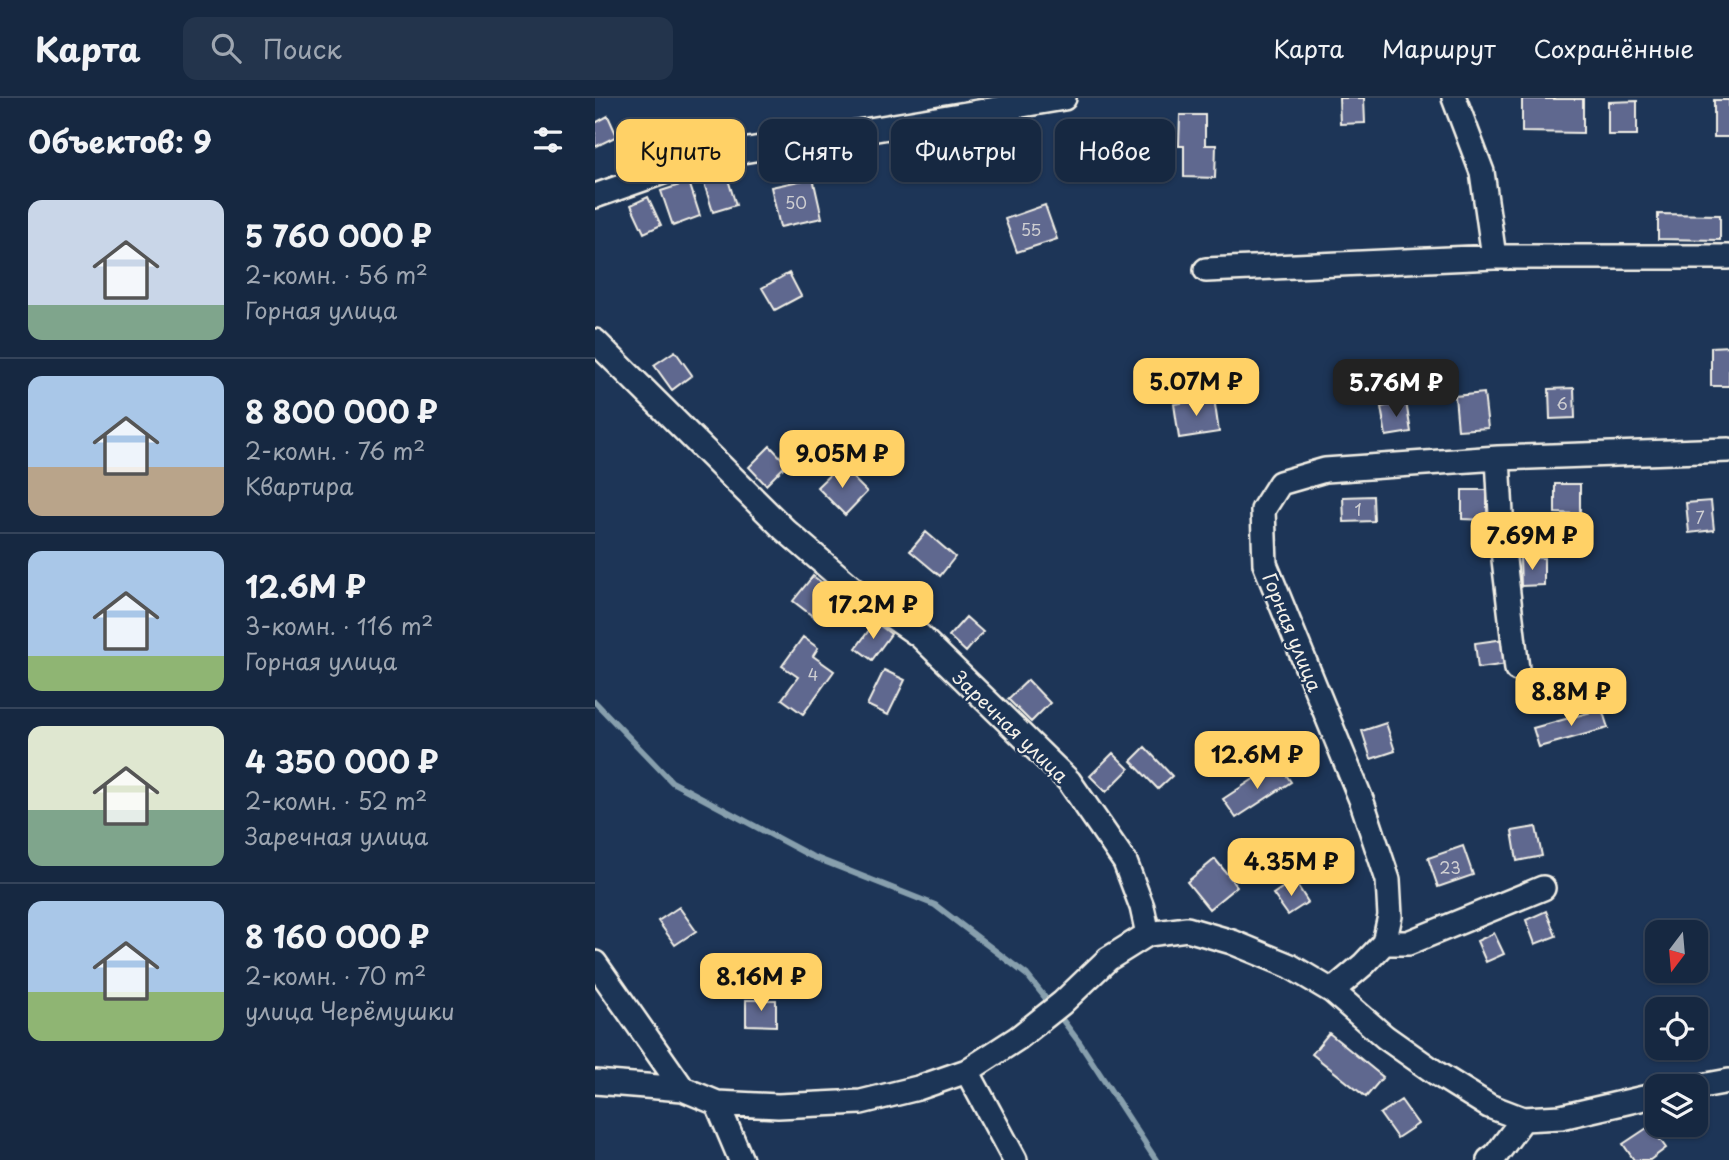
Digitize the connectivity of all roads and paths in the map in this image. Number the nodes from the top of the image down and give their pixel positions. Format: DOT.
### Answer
graph roads {
  1 [pos="1064,98"];
  2 [pos="1454,98"];
  3 [pos="595,196"];
  4 [pos="1494,257"];
  5 [pos="1729,257"];
  6 [pos="1206,270"];
  7 [pos="595,341"];
  8 [pos="1729,450"];
  9 [pos="1498,458"];
  10 [pos="1517,668"];
  11 [pos="1543,888"];
  12 [pos="1148,934"];
  13 [pos="1384,943"];
  14 [pos="595,963"];
  15 [pos="1332,991"];
  16 [pos="967,1071"];
  17 [pos="1726,1079"];
  18 [pos="595,1082"];
  19 [pos="1708,1084"];
  20 [pos="683,1089"];
  21 [pos="1645,1098"];
  22 [pos="717,1103"];
  23 [pos="1523,1119"];
  24 [pos="741,1160"];
  25 [pos="1016,1160"];
  26 [pos="1489,1160"];
  1 -- 3 [label="street"];
  2 -- 4 [label="street"];
  4 -- 5 [label="street"];
  4 -- 6 [label="street"];
  7 -- 12 [label="street, Заречная улица"];
  8 -- 9 [label="street, Горная улица"];
  9 -- 10 [label="street"];
  9 -- 13 [label="street, Горная улица"];
  11 -- 13 [label="street"];
  12 -- 15 [label="street"];
  12 -- 16 [label="street"];
  13 -- 15 [label="street"];
  14 -- 20 [label="street"];
  15 -- 23 [label="street"];
  16 -- 22 [label="street"];
  16 -- 25 [label="street"];
  17 -- 19 [label="street"];
  18 -- 20 [label="street"];
  20 -- 22 [label="street"];
  21 -- 23 [label="street"];
  22 -- 24 [label="street"];
  23 -- 26 [label="street"];
}
